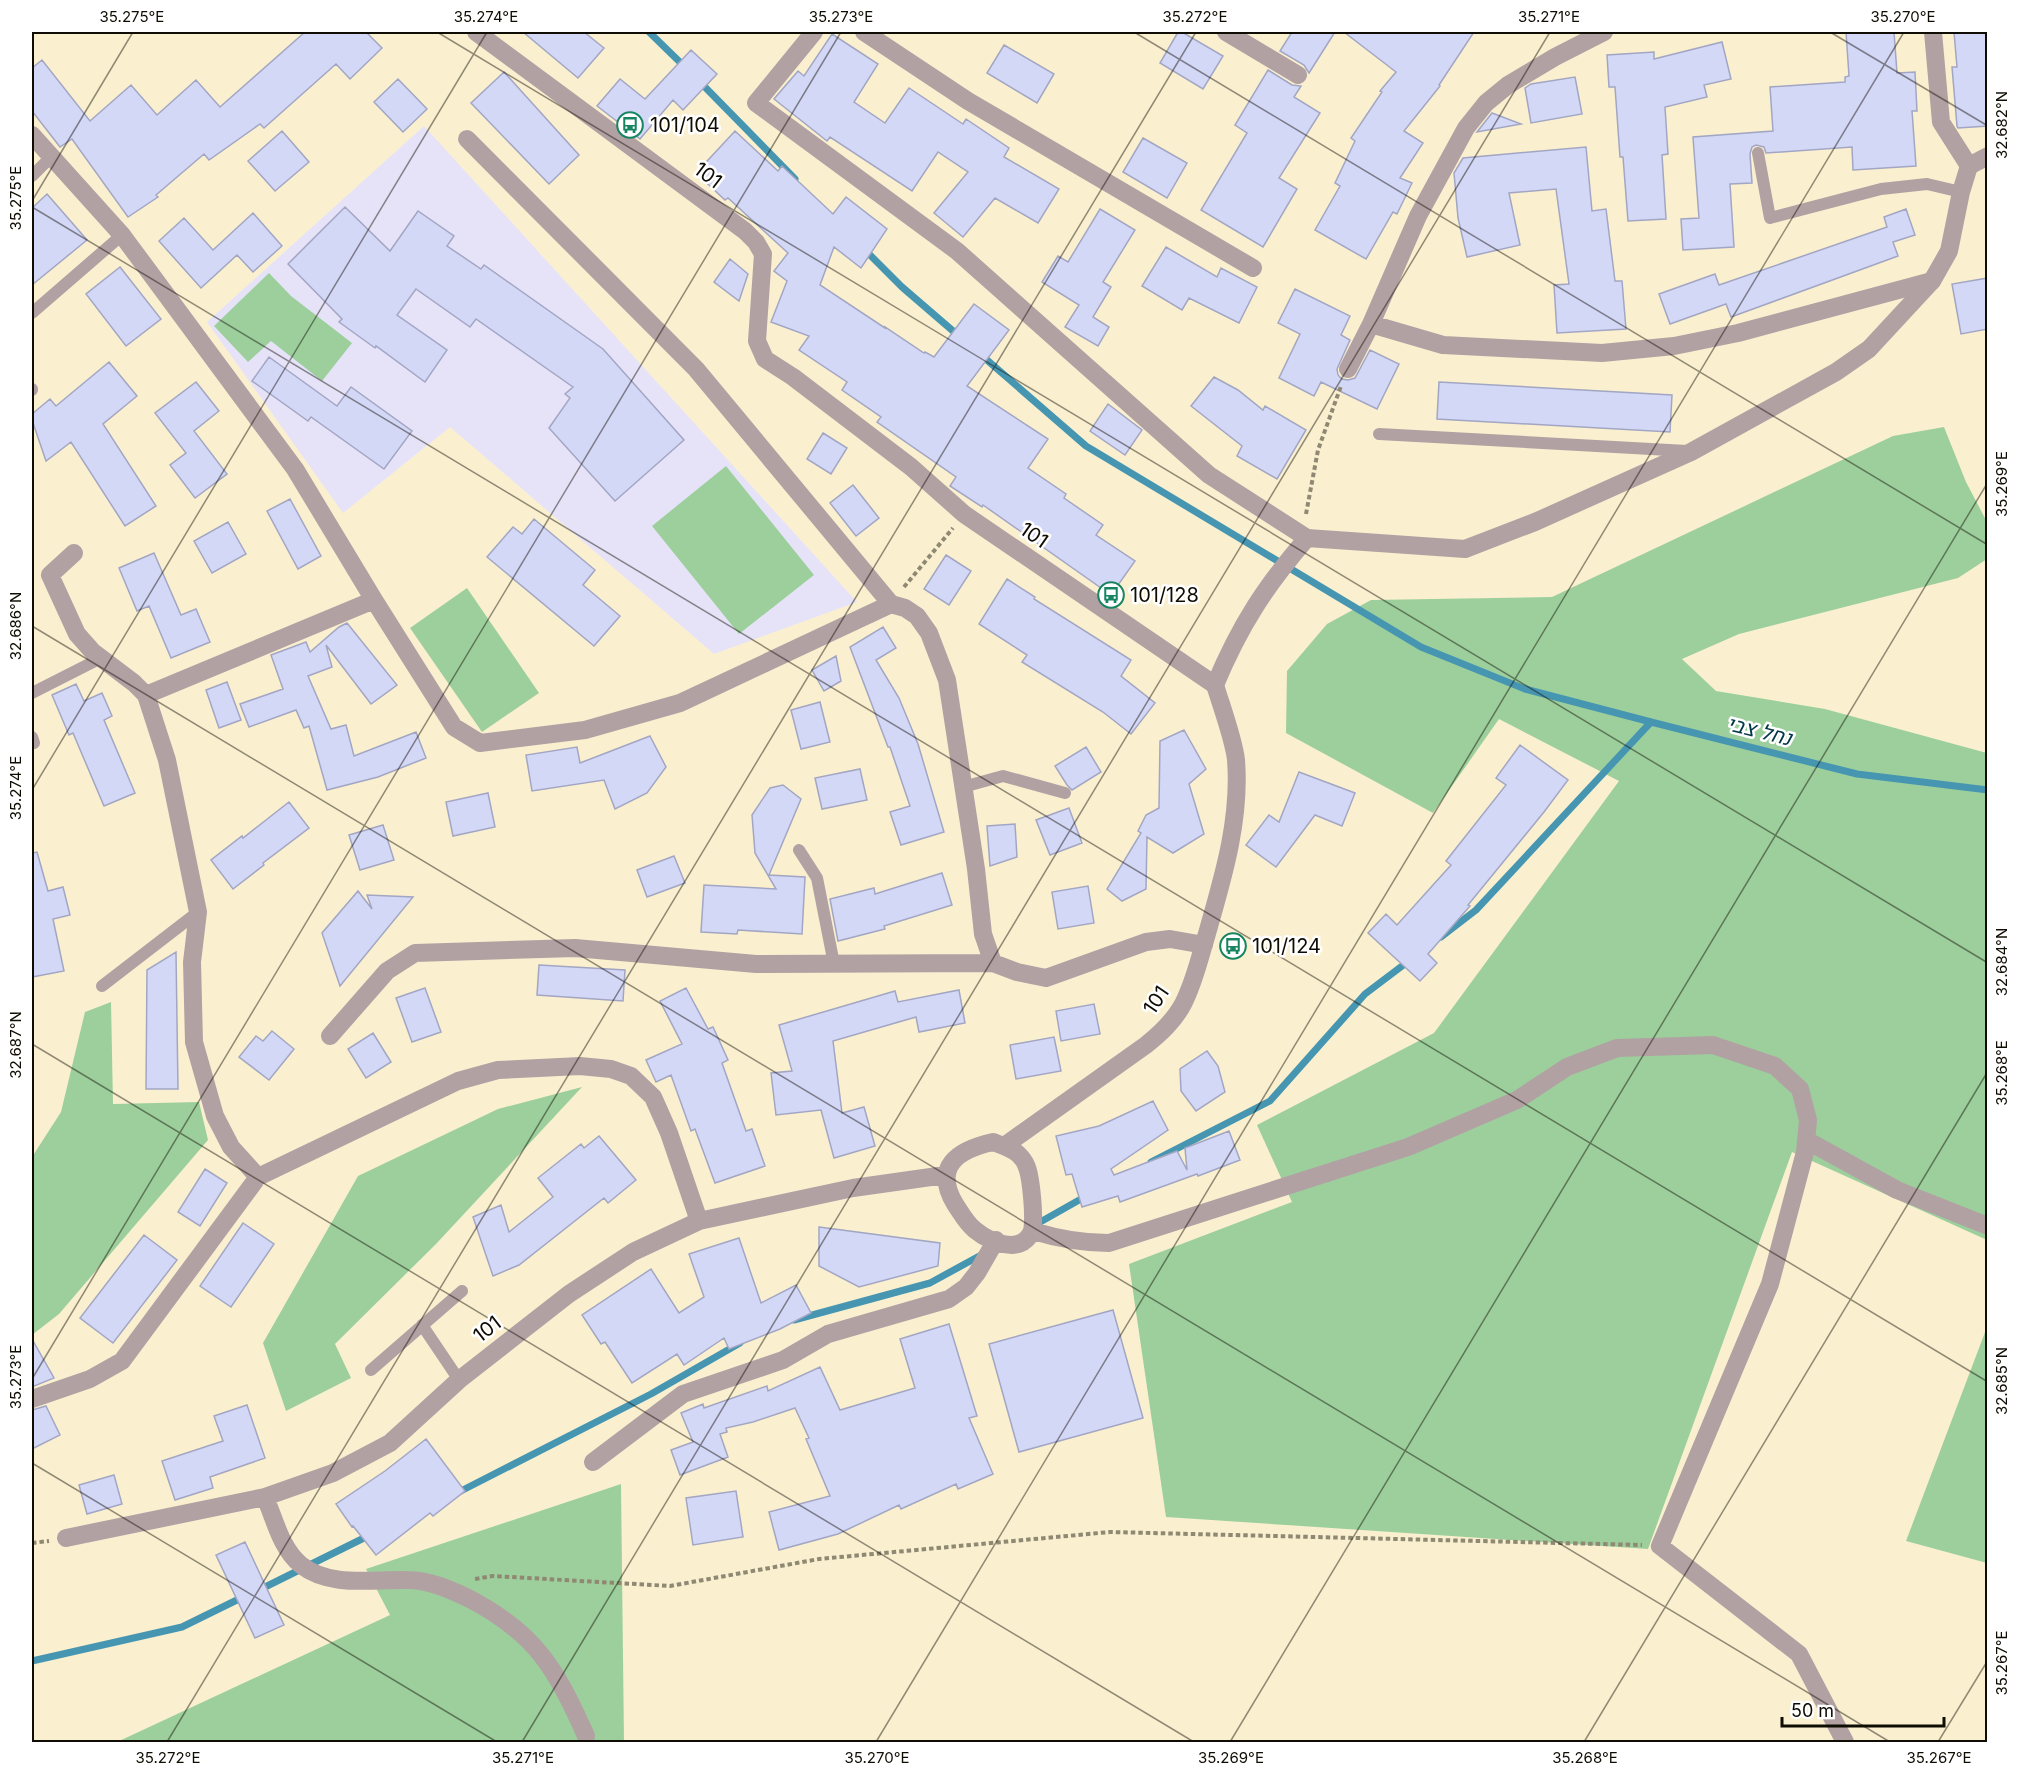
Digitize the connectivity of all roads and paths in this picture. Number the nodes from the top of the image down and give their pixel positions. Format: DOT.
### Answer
graph roads {
  1 [pos="476,32"];
  2 [pos="814,32"];
  3 [pos="864,32"];
  4 [pos="1226,32"];
  5 [pos="1604,32"];
  6 [pos="1933,32"];
  7 [pos="1298,75"];
  8 [pos="32,135"];
  9 [pos="467,139"];
  10 [pos="1758,153"];
  11 [pos="1988,156"];
  12 [pos="51,157"];
  13 [pos="1970,166"];
  14 [pos="32,176"];
  15 [pos="1960,192"];
  16 [pos="122,235"];
  17 [pos="1253,268"];
  18 [pos="1932,281"];
  19 [pos="32,313"];
  20 [pos="1371,324"];
  21 [pos="1347,369"];
  22 [pos="1379,434"];
  23 [pos="1691,452"];
  24 [pos="964,514"];
  25 [pos="1307,538"];
  26 [pos="74,553"];
  27 [pos="374,600"];
  28 [pos="891,604"];
  29 [pos="101,658"];
  30 [pos="1215,685"];
  31 [pos="32,693"];
  32 [pos="146,695"];
  33 [pos="963,787"];
  34 [pos="1065,793"];
  35 [pos="799,850"];
  36 [pos="198,912"];
  37 [pos="1204,945"];
  38 [pos="993,963"];
  39 [pos="834,964"];
  40 [pos="102,986"];
  41 [pos="330,1036"];
  42 [pos="1806,1140"];
  43 [pos="1004,1146"];
  44 [pos="945,1175"];
  45 [pos="258,1177"];
  46 [pos="699,1221"];
  47 [pos="1988,1226"];
  48 [pos="1033,1231"];
  49 [pos="996,1240"];
  50 [pos="462,1291"];
  51 [pos="422,1325"];
  52 [pos="371,1370"];
  53 [pos="459,1380"];
  54 [pos="32,1399"];
  55 [pos="593,1462"];
  56 [pos="265,1497"];
  57 [pos="66,1538"];
  58 [pos="1660,1546"];
  59 [pos="442,1585"];
  60 [pos="586,1736"];
  61 [pos="1845,1743"];
  1 -- 24 [label="street, 101"];
  2 -- 25 [label="street"];
  3 -- 17 [label="street"];
  4 -- 7 [label="street"];
  5 -- 20 [label="street"];
  6 -- 13 [label="street"];
  8 -- 12 [label="street"];
  9 -- 28 [label="street"];
  10 -- 15 [label="lane"];
  11 -- 13 [label="street"];
  12 -- 14 [label="lane"];
  12 -- 16 [label="street"];
  13 -- 15 [label="street"];
  15 -- 18 [label="street"];
  16 -- 19 [label="lane"];
  16 -- 27 [label="street"];
  18 -- 20 [label="street"];
  18 -- 23 [label="street"];
  20 -- 21 [label="street"];
  21 -- 25 [label="path"];
  22 -- 23 [label="lane"];
  23 -- 25 [label="street"];
  24 -- 28 [label="path"];
  24 -- 30 [label="street, 101"];
  25 -- 30 [label="street"];
  26 -- 29 [label="street"];
  27 -- 28 [label="street"];
  27 -- 32 [label="street"];
  28 -- 33 [label="street"];
  29 -- 31 [label="lane"];
  29 -- 32 [label="street"];
  30 -- 37 [label="street, 101"];
  32 -- 36 [label="street"];
  33 -- 34 [label="lane"];
  33 -- 38 [label="street"];
  35 -- 39 [label="lane"];
  36 -- 40 [label="lane"];
  36 -- 45 [label="street"];
  37 -- 38 [label="street"];
  37 -- 43 [label="street, 101"];
  38 -- 39 [label="street"];
  39 -- 41 [label="street"];
  42 -- 47 [label="street"];
  42 -- 48 [label="street"];
  42 -- 58 [label="street"];
  43 -- 44 [label="street"];
  43 -- 48 [label="street"];
  44 -- 46 [label="street, 101"];
  44 -- 49 [label="street"];
  45 -- 46 [label="street"];
  45 -- 54 [label="street"];
  46 -- 53 [label="street, 101"];
  48 -- 49 [label="street"];
  49 -- 55 [label="street"];
  50 -- 51 [label="lane"];
  51 -- 52 [label="lane"];
  51 -- 53 [label="lane"];
  53 -- 56 [label="street, 101"];
  56 -- 57 [label="street, 101"];
  56 -- 59 [label="street"];
  58 -- 59 [label="path"];
  58 -- 61 [label="street"];
  59 -- 60 [label="street"];
}
